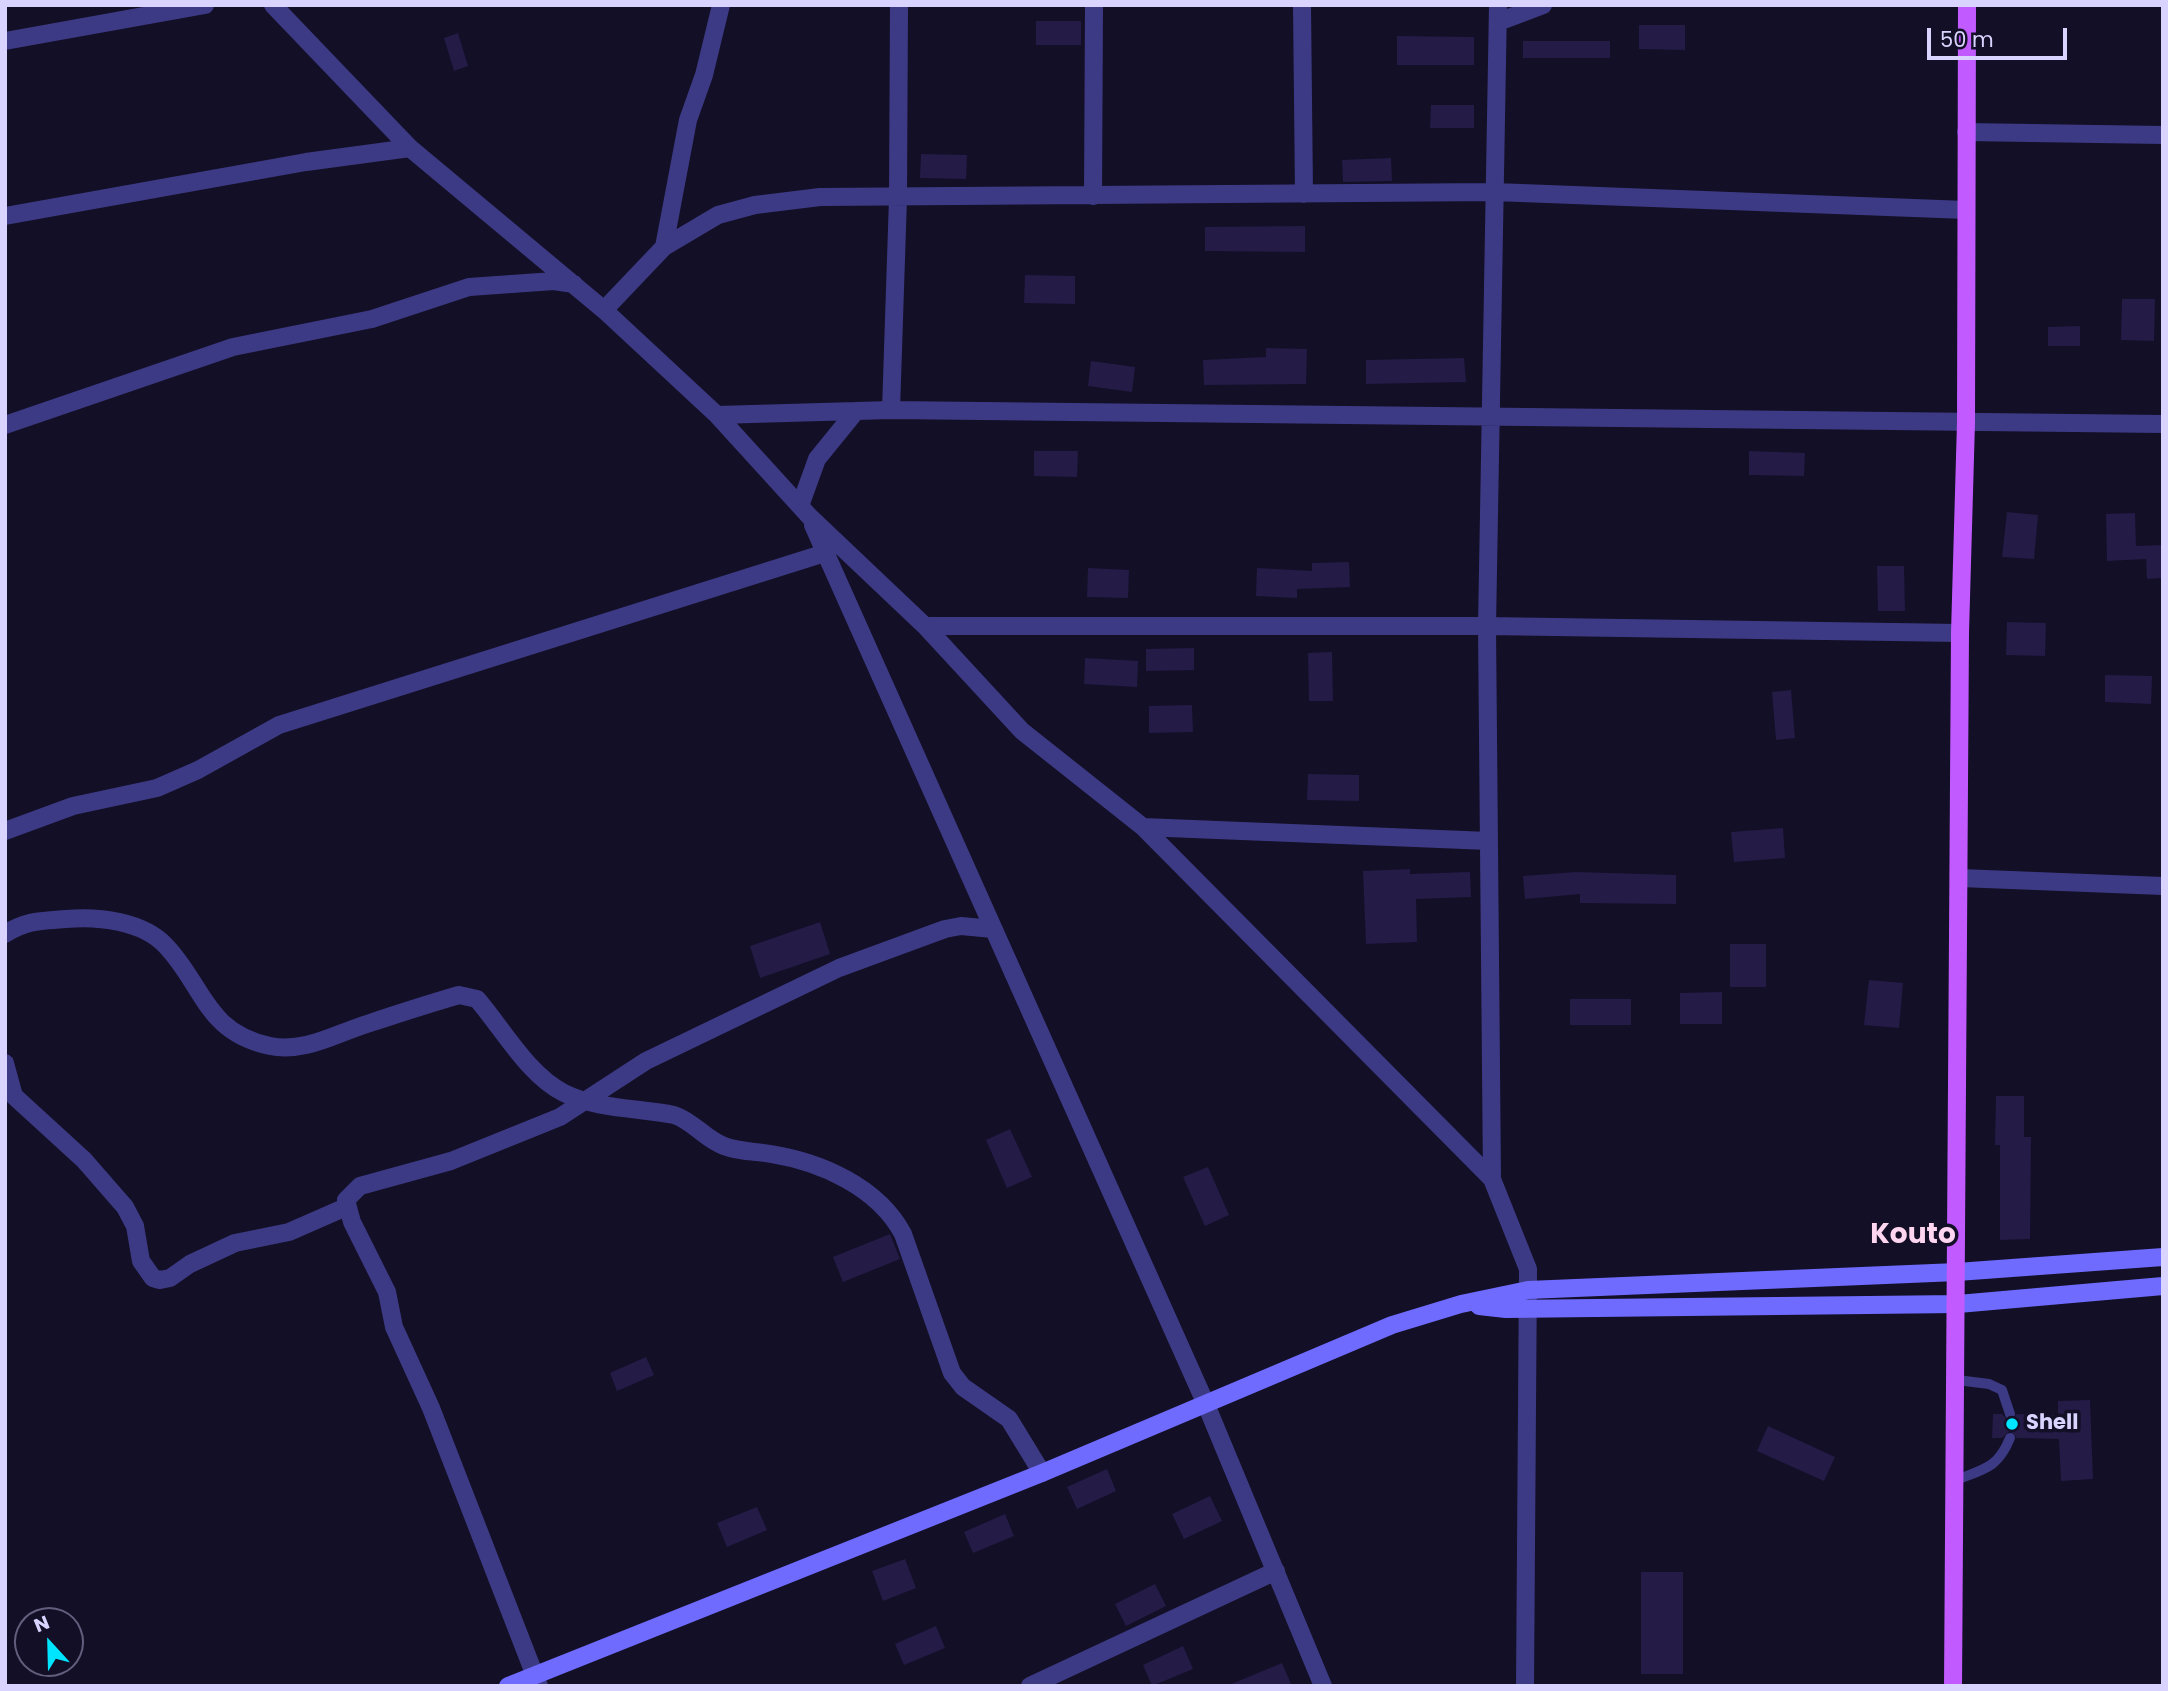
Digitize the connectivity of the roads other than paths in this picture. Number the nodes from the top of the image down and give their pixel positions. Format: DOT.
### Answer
graph roads {
  1 [pos="205,5"];
  2 [pos="273,5"];
  3 [pos="721,5"];
  4 [pos="899,5"];
  5 [pos="1094,5"];
  6 [pos="1302,5"];
  7 [pos="1543,5"];
  8 [pos="1967,5"];
  9 [pos="1498,14"];
  10 [pos="5,41"];
  11 [pos="1966,131"];
  12 [pos="2163,135"];
  13 [pos="410,148"];
  14 [pos="1495,192"];
  15 [pos="1304,194"];
  16 [pos="1093,196"];
  17 [pos="898,198"];
  18 [pos="1966,210"];
  19 [pos="5,216"];
  20 [pos="664,247"];
  21 [pos="574,284"];
  22 [pos="604,310"];
  23 [pos="891,410"];
  24 [pos="856,411"];
  25 [pos="717,415"];
  26 [pos="1489,417"];
  27 [pos="1966,422"];
  28 [pos="2163,424"];
  29 [pos="5,425"];
  30 [pos="804,511"];
  31 [pos="825,553"];
  32 [pos="925,626"];
  33 [pos="1488,626"];
  34 [pos="1960,633"];
  35 [pos="1143,827"];
  36 [pos="5,831"];
  37 [pos="1489,841"];
  38 [pos="1960,878"];
  39 [pos="2163,886"];
  40 [pos="993,929"];
  41 [pos="5,933"];
  42 [pos="5,1063"];
  43 [pos="586,1101"];
  44 [pos="1492,1179"];
  45 [pos="346,1207"];
  46 [pos="2163,1257"];
  47 [pos="1957,1272"];
  48 [pos="2163,1286"];
  49 [pos="1528,1290"];
  50 [pos="1461,1304"];
  51 [pos="1958,1304"];
  52 [pos="1528,1309"];
  53 [pos="1957,1380"];
  54 [pos="1205,1402"];
  55 [pos="2010,1414"];
  56 [pos="2010,1438"];
  57 [pos="1042,1473"];
  58 [pos="1956,1480"];
  59 [pos="1276,1571"];
  60 [pos="538,1680"];
  61 [pos="508,1686"];
  62 [pos="1030,1686"];
  63 [pos="1323,1686"];
  64 [pos="1525,1686"];
  65 [pos="1953,1686"];
  1 -- 10 [label="street"];
  2 -- 13 [label="street"];
  3 -- 20 [label="street"];
  4 -- 17 [label="street"];
  5 -- 16 [label="street"];
  6 -- 15 [label="street"];
  7 -- 9 [label="street"];
  8 -- 11 [label="main road"];
  9 -- 14 [label="street"];
  11 -- 12 [label="street"];
  11 -- 18 [label="main road"];
  13 -- 19 [label="street"];
  13 -- 21 [label="street"];
  14 -- 15 [label="street"];
  14 -- 18 [label="street"];
  14 -- 26 [label="street"];
  15 -- 16 [label="street"];
  16 -- 17 [label="street"];
  17 -- 20 [label="street"];
  17 -- 23 [label="street"];
  18 -- 27 [label="main road"];
  20 -- 22 [label="street"];
  21 -- 22 [label="street"];
  21 -- 29 [label="street"];
  22 -- 25 [label="street"];
  23 -- 24 [label="street"];
  23 -- 26 [label="street"];
  24 -- 25 [label="street"];
  24 -- 30 [label="street"];
  25 -- 30 [label="street"];
  26 -- 27 [label="street"];
  26 -- 33 [label="street"];
  27 -- 28 [label="street"];
  27 -- 34 [label="main road"];
  30 -- 31 [label="street"];
  30 -- 32 [label="street"];
  31 -- 36 [label="street"];
  31 -- 40 [label="street"];
  32 -- 33 [label="street"];
  32 -- 35 [label="street"];
  33 -- 34 [label="street"];
  33 -- 37 [label="street"];
  34 -- 38 [label="main road"];
  35 -- 37 [label="street"];
  35 -- 44 [label="street"];
  37 -- 44 [label="street"];
  38 -- 39 [label="street"];
  38 -- 47 [label="main road"];
  40 -- 43 [label="street"];
  40 -- 54 [label="street"];
  41 -- 43 [label="street"];
  42 -- 45 [label="street"];
  43 -- 45 [label="street"];
  43 -- 57 [label="street"];
  44 -- 49 [label="street"];
  45 -- 60 [label="street"];
  46 -- 47 [label="main road"];
  47 -- 49 [label="main road"];
  47 -- 51 [label="main road"];
  48 -- 51 [label="main road"];
  49 -- 50 [label="main road"];
  49 -- 52 [label="street"];
  50 -- 52 [label="main road"];
  50 -- 54 [label="main road"];
  51 -- 52 [label="main road"];
  51 -- 53 [label="main road"];
  52 -- 64 [label="street"];
  53 -- 55 [label="lane"];
  53 -- 58 [label="main road"];
  54 -- 57 [label="main road"];
  54 -- 59 [label="street"];
  56 -- 58 [label="lane"];
  57 -- 60 [label="main road"];
  58 -- 65 [label="main road"];
  59 -- 62 [label="street"];
  59 -- 63 [label="street"];
  60 -- 61 [label="main road"];
}
